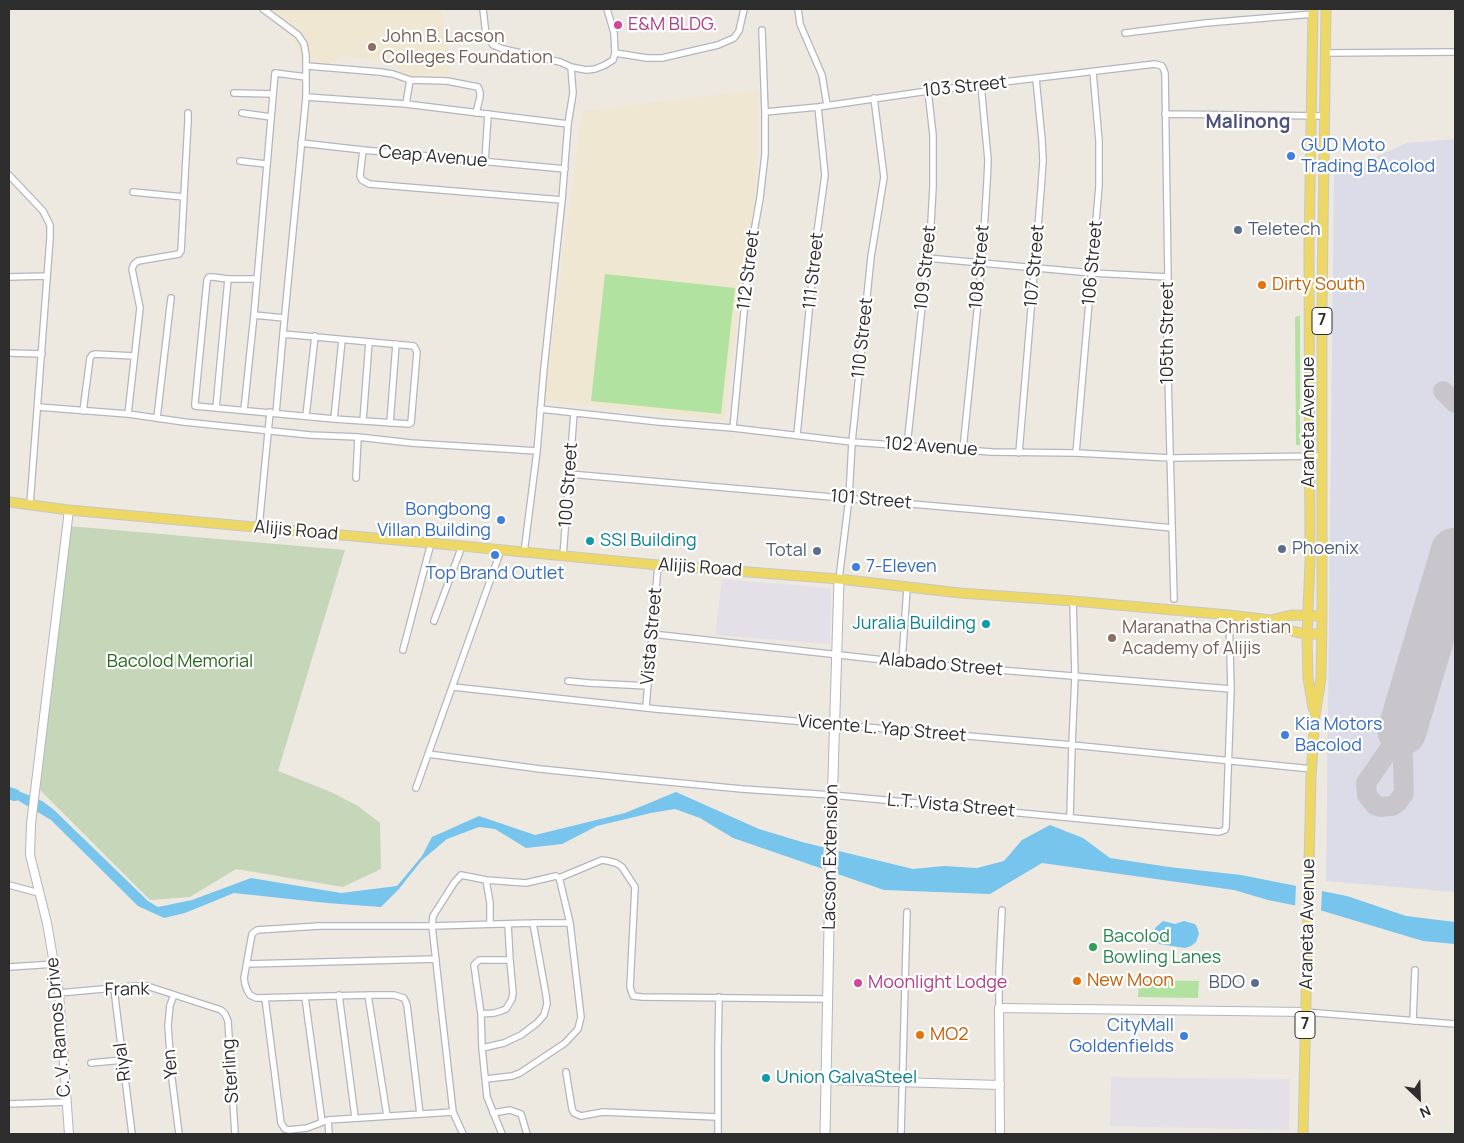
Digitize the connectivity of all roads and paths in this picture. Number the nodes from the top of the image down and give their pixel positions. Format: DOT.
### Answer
graph roads {
  1 [pos="263,9"];
  2 [pos="483,9"];
  3 [pos="607,9"];
  4 [pos="744,9"];
  5 [pos="798,9"];
  6 [pos="1326,9"];
  7 [pos="1313,11"];
  8 [pos="762,30"];
  9 [pos="1125,33"];
  10 [pos="1455,52"];
  11 [pos="615,53"];
  12 [pos="1326,53"];
  13 [pos="307,66"];
  14 [pos="571,67"];
  15 [pos="1163,68"];
  16 [pos="1093,72"];
  17 [pos="306,76"];
  18 [pos="1036,79"];
  19 [pos="410,80"];
  20 [pos="981,85"];
  21 [pos="928,91"];
  22 [pos="234,93"];
  23 [pos="273,94"];
  24 [pos="306,96"];
  25 [pos="874,98"];
  26 [pos="406,104"];
  27 [pos="827,105"];
  28 [pos="818,107"];
  29 [pos="765,112"];
  30 [pos="188,113"];
  31 [pos="242,113"];
  32 [pos="476,113"];
  33 [pos="488,114"];
  34 [pos="1165,114"];
  35 [pos="1311,116"];
  36 [pos="1324,116"];
  37 [pos="270,117"];
  38 [pos="568,124"];
  39 [pos="301,143"];
  40 [pos="363,150"];
  41 [pos="240,161"];
  42 [pos="485,162"];
  43 [pos="266,164"];
  44 [pos="565,170"];
  45 [pos="9,175"];
  46 [pos="133,192"];
  47 [pos="184,197"];
  48 [pos="562,200"];
  49 [pos="927,258"];
  50 [pos="982,262"];
  51 [pos="1035,268"];
  52 [pos="1092,273"];
  53 [pos="46,276"];
  54 [pos="9,277"];
  55 [pos="1168,277"];
  56 [pos="228,279"];
  57 [pos="258,279"];
  58 [pos="171,298"];
  59 [pos="254,315"];
  60 [pos="284,318"];
  61 [pos="283,334"];
  62 [pos="315,336"];
  63 [pos="342,340"];
  64 [pos="369,342"];
  65 [pos="396,344"];
  66 [pos="9,353"];
  67 [pos="42,354"];
  68 [pos="134,356"];
  69 [pos="38,407"];
  70 [pos="216,408"];
  71 [pos="540,409"];
  72 [pos="244,410"];
  73 [pos="83,411"];
  74 [pos="273,413"];
  75 [pos="574,413"];
  76 [pos="128,414"];
  77 [pos="306,416"];
  78 [pos="157,418"];
  79 [pos="334,419"];
  80 [pos="363,421"];
  81 [pos="390,423"];
  82 [pos="733,428"];
  83 [pos="268,430"];
  84 [pos="797,435"];
  85 [pos="358,437"];
  86 [pos="852,442"];
  87 [pos="907,446"];
  88 [pos="963,449"];
  89 [pos="537,451"];
  90 [pos="1019,453"];
  91 [pos="1076,454"];
  92 [pos="1309,455"];
  93 [pos="1323,456"];
  94 [pos="1171,458"];
  95 [pos="569,474"];
  96 [pos="356,478"];
  97 [pos="848,498"];
  98 [pos="9,502"];
  99 [pos="30,504"];
  100 [pos="69,510"];
  101 [pos="259,527"];
  102 [pos="1172,528"];
  103 [pos="431,543"];
  104 [pos="462,546"];
  105 [pos="501,550"];
  106 [pos="524,552"];
  107 [pos="563,556"];
  108 [pos="658,565"];
  109 [pos="839,579"];
  110 [pos="907,588"];
  111 [pos="1174,599"];
  112 [pos="1073,601"];
  113 [pos="1229,615"];
  114 [pos="1307,616"];
  115 [pos="1322,616"];
  116 [pos="1271,620"];
  117 [pos="434,621"];
  118 [pos="652,634"];
  119 [pos="1307,634"];
  120 [pos="1322,634"];
  121 [pos="403,650"];
  122 [pos="836,654"];
  123 [pos="902,662"];
  124 [pos="1075,676"];
  125 [pos="568,681"];
  126 [pos="648,686"];
  127 [pos="453,687"];
  128 [pos="1231,689"];
  129 [pos="646,707"];
  130 [pos="1315,715"];
  131 [pos="834,724"];
  132 [pos="1072,745"];
  133 [pos="428,754"];
  134 [pos="1229,760"];
  135 [pos="1312,769"];
  136 [pos="416,788"];
  137 [pos="832,794"];
  138 [pos="1070,817"];
  139 [pos="559,878"];
  140 [pos="486,880"];
  141 [pos="9,885"];
  142 [pos="39,893"];
  143 [pos="1002,910"];
  144 [pos="907,912"];
  145 [pos="533,923"];
  146 [pos="570,923"];
  147 [pos="490,924"];
  148 [pos="508,924"];
  149 [pos="432,926"];
  150 [pos="436,960"];
  151 [pos="510,960"];
  152 [pos="55,964"];
  153 [pos="247,964"];
  154 [pos="9,967"];
  155 [pos="1415,970"];
  156 [pos="114,989"];
  157 [pos="60,993"];
  158 [pos="368,994"];
  159 [pos="174,995"];
  160 [pos="339,995"];
  161 [pos="305,997"];
  162 [pos="265,998"];
  163 [pos="719,998"];
  164 [pos="827,999"];
  165 [pos="1000,1008"];
  166 [pos="222,1010"];
  167 [pos="1305,1012"];
  168 [pos="481,1014"];
  169 [pos="1413,1021"];
  170 [pos="1455,1024"];
  171 [pos="482,1048"];
  172 [pos="123,1060"];
  173 [pos="91,1063"];
  174 [pos="566,1072"];
  175 [pos="486,1079"];
  176 [pos="826,1080"];
  177 [pos="903,1082"];
  178 [pos="1000,1085"];
  179 [pos="66,1102"];
  180 [pos="9,1104"];
  181 [pos="453,1112"];
  182 [pos="493,1113"];
  183 [pos="420,1114"];
  184 [pos="387,1116"];
  185 [pos="717,1117"];
  186 [pos="355,1118"];
  187 [pos="328,1120"];
  188 [pos="322,1122"];
  189 [pos="69,1134"];
  190 [pos="132,1134"];
  191 [pos="179,1134"];
  192 [pos="235,1134"];
  193 [pos="329,1134"];
  194 [pos="463,1134"];
  195 [pos="502,1134"];
  196 [pos="527,1134"];
  197 [pos="718,1134"];
  198 [pos="825,1134"];
  199 [pos="901,1134"];
  200 [pos="1000,1134"];
  201 [pos="1303,1134"];
  1 -- 13 [label="street"];
  2 -- 14 [label="street"];
  3 -- 11 [label="street"];
  4 -- 11 [label="street"];
  5 -- 27 [label="street"];
  6 -- 12 [label="main road, Araneta Avenue / 7"];
  7 -- 9 [label="street"];
  7 -- 35 [label="main road, Araneta Avenue / 7"];
  8 -- 29 [label="street, 112 Street"];
  10 -- 12 [label="street"];
  11 -- 14 [label="street"];
  12 -- 36 [label="main road, Araneta Avenue / 7"];
  13 -- 17 [label="street"];
  13 -- 19 [label="street"];
  14 -- 38 [label="street"];
  15 -- 16 [label="street, 103 Street"];
  15 -- 34 [label="street, 105th Street"];
  16 -- 18 [label="street, 103 Street"];
  16 -- 52 [label="street, 106 Street"];
  17 -- 23 [label="street"];
  17 -- 24 [label="street"];
  18 -- 20 [label="street, 103 Street"];
  18 -- 51 [label="street, 107 Street"];
  19 -- 26 [label="street"];
  19 -- 32 [label="street"];
  20 -- 21 [label="street, 103 Street"];
  20 -- 50 [label="street, 108 Street"];
  21 -- 25 [label="street, 103 Street"];
  21 -- 49 [label="street, 109 Street"];
  22 -- 23 [label="street"];
  23 -- 37 [label="street"];
  24 -- 26 [label="street"];
  24 -- 39 [label="street"];
  25 -- 27 [label="street, 103 Street"];
  25 -- 86 [label="street, 110 Street"];
  26 -- 32 [label="street"];
  27 -- 28 [label="street, 103 Street"];
  28 -- 29 [label="street, 103 Street"];
  28 -- 84 [label="street, 111 Street"];
  29 -- 82 [label="street, 112 Street"];
  30 -- 47 [label="street"];
  31 -- 37 [label="street"];
  32 -- 33 [label="street"];
  33 -- 38 [label="street"];
  33 -- 42 [label="street"];
  34 -- 35 [label="street"];
  34 -- 55 [label="street, 105th Street"];
  35 -- 36 [label="street"];
  35 -- 92 [label="main road, Araneta Avenue / 7"];
  36 -- 93 [label="main road, Araneta Avenue / 7"];
  37 -- 43 [label="street"];
  38 -- 44 [label="street"];
  39 -- 40 [label="street, Ceap Avenue"];
  39 -- 60 [label="street"];
  40 -- 42 [label="street, Ceap Avenue"];
  40 -- 48 [label="street"];
  41 -- 43 [label="street"];
  42 -- 44 [label="street, Ceap Avenue"];
  43 -- 57 [label="street"];
  44 -- 48 [label="street"];
  45 -- 53 [label="street"];
  46 -- 47 [label="street"];
  47 -- 68 [label="street"];
  48 -- 71 [label="street"];
  49 -- 50 [label="street"];
  49 -- 87 [label="street, 109 Street"];
  50 -- 51 [label="street"];
  50 -- 88 [label="street, 108 Street"];
  51 -- 52 [label="street"];
  51 -- 90 [label="street, 107 Street"];
  52 -- 55 [label="street"];
  52 -- 91 [label="street, 106 Street"];
  53 -- 54 [label="street"];
  53 -- 67 [label="street"];
  55 -- 94 [label="street, 105th Street"];
  56 -- 57 [label="street"];
  56 -- 70 [label="street"];
  56 -- 70 [label="street"];
  57 -- 59 [label="street"];
  58 -- 78 [label="street"];
  59 -- 60 [label="street"];
  59 -- 72 [label="street"];
  60 -- 61 [label="street"];
  61 -- 62 [label="street"];
  61 -- 74 [label="street"];
  62 -- 63 [label="street"];
  62 -- 77 [label="street"];
  63 -- 64 [label="street"];
  63 -- 79 [label="street"];
  64 -- 65 [label="street"];
  64 -- 80 [label="street"];
  65 -- 81 [label="street"];
  65 -- 81 [label="street"];
  66 -- 67 [label="street"];
  67 -- 69 [label="street"];
  68 -- 73 [label="street"];
  68 -- 76 [label="street"];
  69 -- 73 [label="street"];
  69 -- 99 [label="street"];
  70 -- 72 [label="street"];
  71 -- 75 [label="street, 102 Avenue"];
  71 -- 89 [label="street"];
  72 -- 74 [label="street"];
  73 -- 76 [label="street"];
  74 -- 77 [label="street"];
  74 -- 83 [label="street"];
  75 -- 82 [label="street, 102 Avenue"];
  75 -- 95 [label="street, 100 Street"];
  76 -- 78 [label="street"];
  77 -- 79 [label="street"];
  78 -- 83 [label="street"];
  79 -- 80 [label="street"];
  80 -- 81 [label="street"];
  82 -- 84 [label="street, 102 Avenue"];
  83 -- 85 [label="street"];
  83 -- 101 [label="street"];
  84 -- 86 [label="street, 102 Avenue"];
  85 -- 89 [label="street"];
  85 -- 96 [label="street"];
  86 -- 87 [label="street, 102 Avenue"];
  86 -- 97 [label="street, 110 Street"];
  87 -- 88 [label="street, 102 Avenue"];
  88 -- 90 [label="street, 102 Avenue"];
  89 -- 106 [label="street"];
  90 -- 91 [label="street, 102 Avenue"];
  91 -- 94 [label="street, 102 Avenue"];
  92 -- 93 [label="street, 102 Avenue"];
  92 -- 94 [label="street, 102 Avenue"];
  92 -- 114 [label="main road, Araneta Avenue / 7"];
  93 -- 115 [label="main road, Araneta Avenue / 7"];
  94 -- 102 [label="street, 105th Street"];
  95 -- 97 [label="street, 101 Street"];
  95 -- 107 [label="street, 100 Street"];
  97 -- 102 [label="street, 101 Street"];
  97 -- 109 [label="street, 110 Street"];
  98 -- 99 [label="main road, Alijis Road"];
  99 -- 100 [label="main road, Alijis Road"];
  100 -- 101 [label="main road, Alijis Road"];
  100 -- 142 [label="street, C. V. Ramos Drive"];
  101 -- 103 [label="main road, Alijis Road"];
  102 -- 111 [label="street, 105th Street"];
  103 -- 104 [label="main road, Alijis Road"];
  103 -- 121 [label="street"];
  104 -- 105 [label="main road, Alijis Road"];
  104 -- 117 [label="street"];
  105 -- 106 [label="main road, Alijis Road"];
  105 -- 127 [label="street"];
  106 -- 107 [label="main road, Alijis Road"];
  107 -- 108 [label="main road, Alijis Road"];
  108 -- 109 [label="main road, Alijis Road"];
  108 -- 118 [label="street, Vista Street"];
  109 -- 110 [label="main road, Alijis Road"];
  109 -- 122 [label="main road, Lacson Extension"];
  110 -- 112 [label="main road, Alijis Road"];
  110 -- 123 [label="street"];
  112 -- 113 [label="main road, Alijis Road"];
  112 -- 124 [label="street"];
  113 -- 116 [label="main road, Alijis Road"];
  113 -- 128 [label="street"];
  114 -- 115 [label="main road, Alijis Road"];
  114 -- 116 [label="main road, Alijis Road"];
  114 -- 119 [label="main road, Araneta Avenue / 7"];
  115 -- 120 [label="main road, Araneta Avenue / 7"];
  116 -- 119 [label="main road, Alijis Road"];
  118 -- 122 [label="street, Alabado Street"];
  118 -- 126 [label="street, Vista Street"];
  119 -- 120 [label="main road, Alijis Road"];
  119 -- 130 [label="main road, Araneta Avenue / 7"];
  120 -- 130 [label="main road, Araneta Avenue / 7"];
  122 -- 123 [label="street, Alabado Street"];
  122 -- 131 [label="main road, Lacson Extension"];
  123 -- 124 [label="street, Alabado Street"];
  124 -- 128 [label="street, Alabado Street"];
  124 -- 132 [label="street"];
  125 -- 126 [label="street"];
  126 -- 129 [label="street, Vista Street"];
  127 -- 129 [label="street, Vicente L. Yap Street"];
  127 -- 133 [label="street"];
  128 -- 134 [label="street"];
  129 -- 131 [label="street, Vicente L. Yap Street"];
  130 -- 135 [label="main road, Araneta Avenue / 7"];
  131 -- 132 [label="street, Vicente L. Yap Street"];
  131 -- 137 [label="main road, Lacson Extension"];
  132 -- 134 [label="street, Vicente L. Yap Street"];
  132 -- 138 [label="street"];
  133 -- 136 [label="street"];
  133 -- 137 [label="street, L.T. Vista Street"];
  134 -- 135 [label="street, Vicente L. Yap Street"];
  134 -- 138 [label="street, L.T. Vista Street"];
  135 -- 167 [label="main road, Araneta Avenue / 7"];
  137 -- 138 [label="street, L.T. Vista Street"];
  137 -- 164 [label="main road, Lacson Extension"];
  139 -- 140 [label="street"];
  139 -- 146 [label="street"];
  139 -- 163 [label="street"];
  140 -- 147 [label="street"];
  140 -- 149 [label="street"];
  141 -- 142 [label="street"];
  142 -- 152 [label="street, C. V. Ramos Drive"];
  143 -- 165 [label="street"];
  144 -- 177 [label="street"];
  145 -- 146 [label="street"];
  145 -- 148 [label="street"];
  145 -- 171 [label="street"];
  146 -- 175 [label="street"];
  147 -- 148 [label="street"];
  147 -- 149 [label="street"];
  148 -- 151 [label="street"];
  149 -- 150 [label="street"];
  149 -- 153 [label="street"];
  150 -- 153 [label="street"];
  150 -- 181 [label="street"];
  151 -- 168 [label="street"];
  151 -- 168 [label="street"];
  152 -- 154 [label="street"];
  152 -- 157 [label="street, C. V. Ramos Drive"];
  153 -- 162 [label="street"];
  155 -- 169 [label="street"];
  156 -- 157 [label="street, Frank"];
  156 -- 159 [label="street, Frank"];
  156 -- 172 [label="street, Riyal"];
  157 -- 179 [label="street, C. V. Ramos Drive"];
  158 -- 160 [label="street"];
  158 -- 183 [label="street"];
  158 -- 184 [label="street"];
  159 -- 166 [label="street, Frank"];
  159 -- 191 [label="street, Yen"];
  160 -- 161 [label="street"];
  160 -- 186 [label="street"];
  161 -- 162 [label="street"];
  161 -- 188 [label="street"];
  162 -- 188 [label="street"];
  163 -- 164 [label="street"];
  163 -- 185 [label="street"];
  164 -- 176 [label="main road, Lacson Extension"];
  165 -- 167 [label="street"];
  165 -- 178 [label="street"];
  166 -- 192 [label="street, Sterling"];
  167 -- 169 [label="street"];
  167 -- 201 [label="main road, Araneta Avenue / 7"];
  168 -- 171 [label="street"];
  169 -- 170 [label="street"];
  171 -- 175 [label="street"];
  172 -- 173 [label="street"];
  172 -- 190 [label="street, Riyal"];
  174 -- 185 [label="street"];
  175 -- 182 [label="street"];
  176 -- 177 [label="street"];
  176 -- 198 [label="main road, Lacson Extension"];
  177 -- 178 [label="street"];
  177 -- 199 [label="street"];
  178 -- 200 [label="street"];
  179 -- 180 [label="street"];
  179 -- 189 [label="street, C. V. Ramos Drive"];
  181 -- 183 [label="street"];
  181 -- 194 [label="street"];
  182 -- 195 [label="street"];
  182 -- 196 [label="street"];
  183 -- 184 [label="street"];
  184 -- 186 [label="street"];
  185 -- 197 [label="street"];
  186 -- 187 [label="street"];
  187 -- 188 [label="street"];
  187 -- 193 [label="street"];
}
